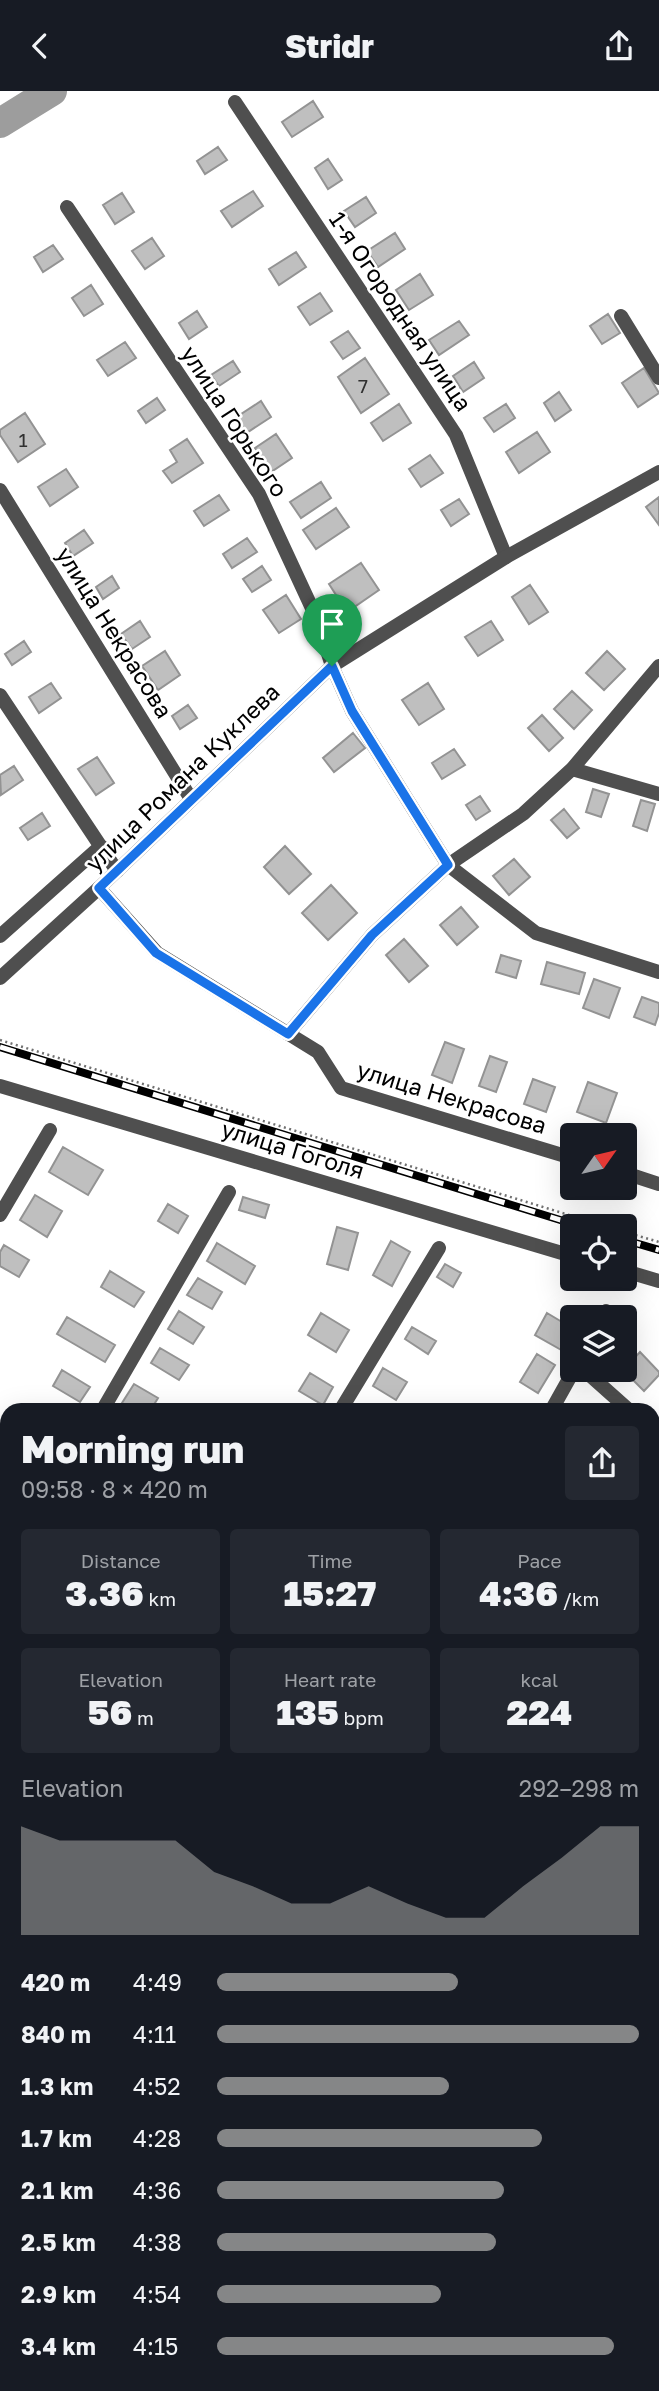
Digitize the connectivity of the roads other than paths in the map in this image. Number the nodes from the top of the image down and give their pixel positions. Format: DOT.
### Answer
graph roads {
  1 [pos="235,102"];
  2 [pos="67,207"];
  3 [pos="621,316"];
  4 [pos="659,378"];
  5 [pos="659,472"];
  6 [pos="0,490"];
  7 [pos="506,557"];
  8 [pos="332,666"];
  9 [pos="659,666"];
  10 [pos="0,695"];
  11 [pos="572,769"];
  12 [pos="659,794"];
  13 [pos="191,799"];
  14 [pos="101,846"];
  15 [pos="448,865"];
  16 [pos="117,871"];
  17 [pos="99,888"];
  18 [pos="0,936"];
  19 [pos="659,972"];
  20 [pos="0,978"];
  21 [pos="288,1034"];
  22 [pos="0,1086"];
  23 [pos="50,1130"];
  24 [pos="560,1154"];
  25 [pos="637,1177"];
  26 [pos="659,1184"];
  27 [pos="229,1192"];
  28 [pos="0,1215"];
  29 [pos="439,1248"];
  30 [pos="560,1252"];
  31 [pos="637,1275"];
  32 [pos="659,1281"];
  33 [pos="567,1382"];
  34 [pos="597,1382"];
  35 [pos="107,1403"];
  36 [pos="345,1403"];
  37 [pos="555,1403"];
  38 [pos="621,1403"];
  1 -- 7 [label="street, 1-я Огородная улица"];
  2 -- 8 [label="street, улица Горького"];
  3 -- 4 [label="street"];
  5 -- 7 [label="street, улица Романа Куклева"];
  6 -- 13 [label="street, улица Некрасова"];
  7 -- 8 [label="street, улица Романа Куклева"];
  8 -- 13 [label="street, улица Романа Куклева"];
  8 -- 15 [label="street, улица Горького"];
  9 -- 11 [label="street"];
  10 -- 14 [label="street"];
  11 -- 12 [label="street"];
  11 -- 15 [label="street"];
  13 -- 16 [label="street, улица Романа Куклева"];
  14 -- 16 [label="street"];
  14 -- 18 [label="street"];
  15 -- 19 [label="street, улица Горького"];
  15 -- 21 [label="street"];
  16 -- 17 [label="street, улица Романа Куклева"];
  17 -- 20 [label="street, улица Романа Куклева"];
  17 -- 21 [label="street, улица Некрасова"];
  21 -- 24 [label="street, улица Некрасова"];
  22 -- 30 [label="street, улица Гоголя"];
  23 -- 28 [label="street"];
  25 -- 26 [label="street"];
  27 -- 35 [label="street"];
  29 -- 36 [label="street"];
  31 -- 32 [label="street"];
  33 -- 37 [label="street"];
  34 -- 38 [label="street"];
}
